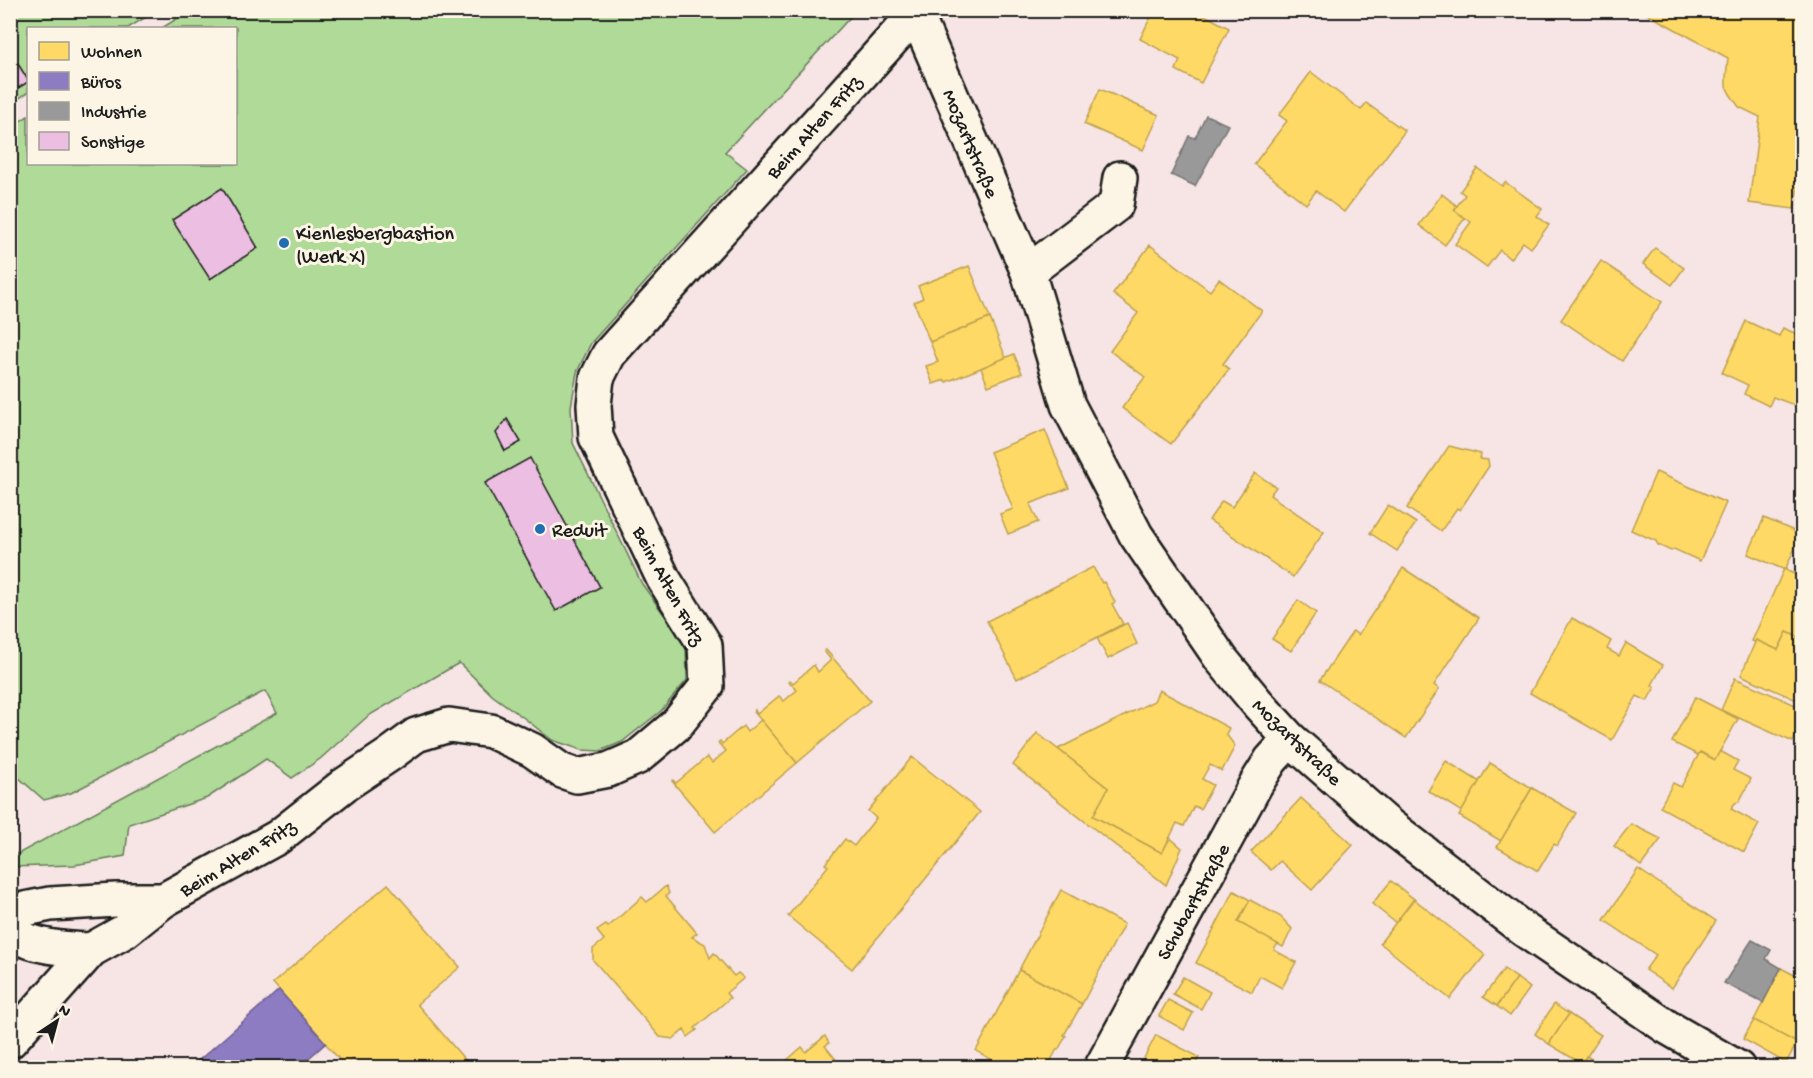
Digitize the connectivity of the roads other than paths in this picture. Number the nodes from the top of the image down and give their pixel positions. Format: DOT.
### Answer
graph roads {
  1 [pos="918,12"];
  2 [pos="1119,178"];
  3 [pos="1028,272"];
  4 [pos="1290,738"];
  5 [pos="164,900"];
  6 [pos="10,912"];
  7 [pos="10,934"];
  8 [pos="92,950"];
  9 [pos="10,1041"];
  10 [pos="1101,1068"];
  11 [pos="1738,1068"];
  1 -- 3 [label="street, Mozartstraße"];
  1 -- 5 [label="street, Beim Alten Fritz"];
  2 -- 3 [label="street"];
  3 -- 4 [label="street, Mozartstraße"];
  4 -- 10 [label="street, Schubartstraße"];
  4 -- 11 [label="street, Mozartstraße"];
  5 -- 6 [label="street, Beim Alten Fritz"];
  5 -- 8 [label="street, Beim Alten Fritz"];
  7 -- 8 [label="street"];
  8 -- 9 [label="street, Beim Alten Fritz"];
}
